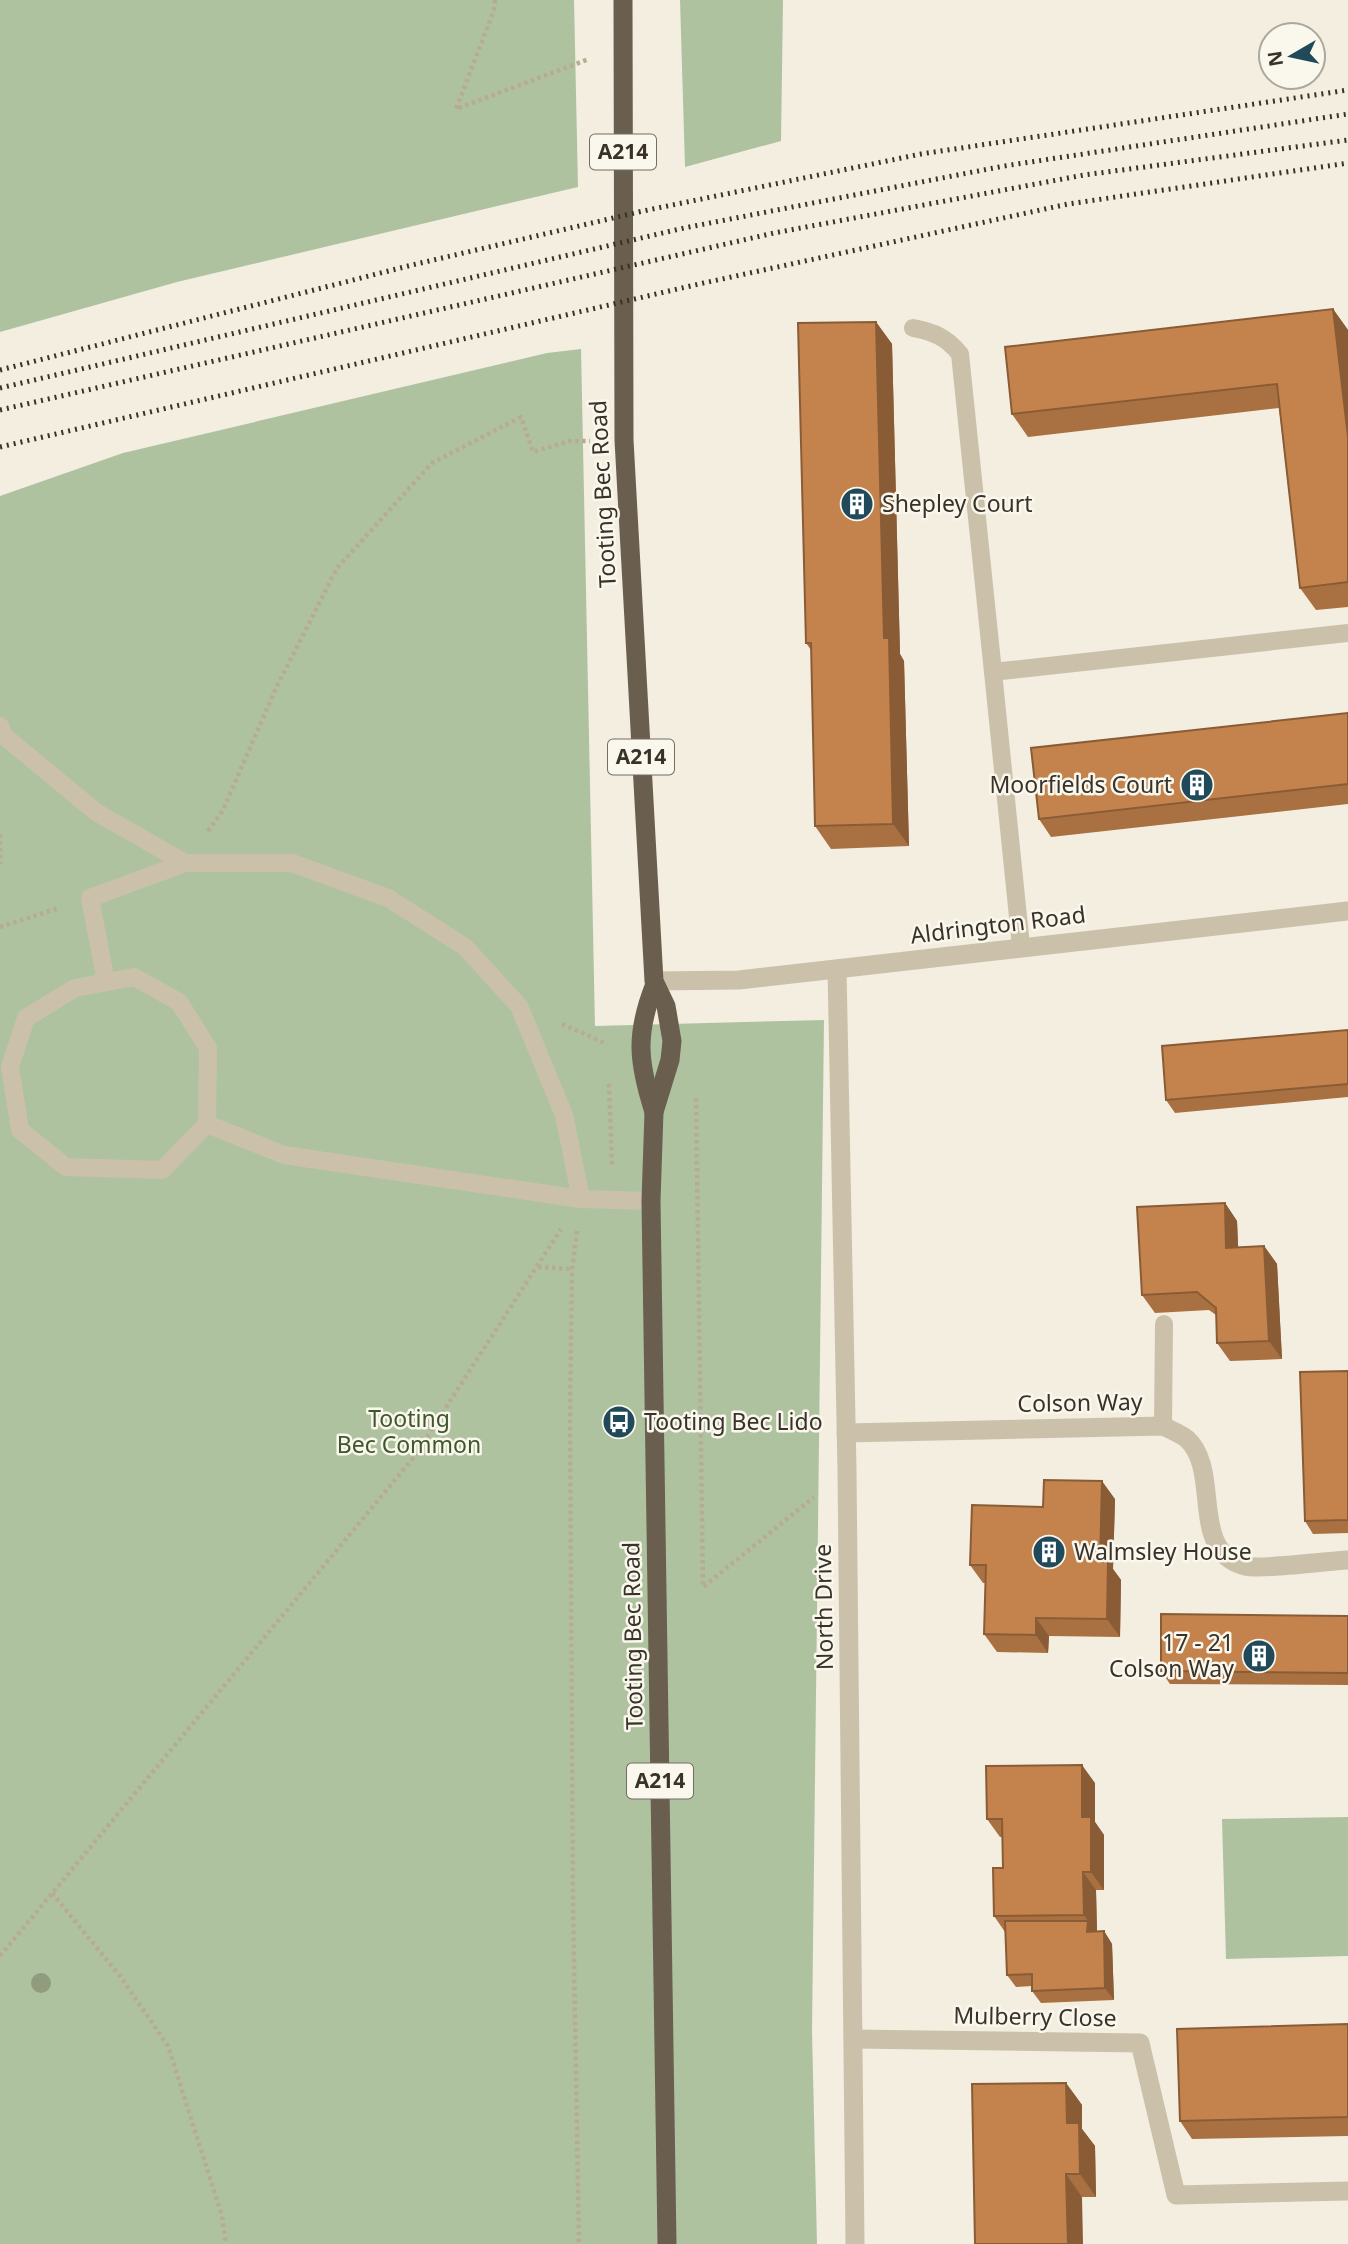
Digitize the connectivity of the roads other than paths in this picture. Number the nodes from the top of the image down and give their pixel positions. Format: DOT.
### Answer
graph roads {
  1 [pos="623,0"];
  2 [pos="913,328"];
  3 [pos="1348,633"];
  4 [pos="993,672"];
  5 [pos="0,726"];
  6 [pos="185,863"];
  7 [pos="1348,911"];
  8 [pos="1021,946"];
  9 [pos="838,970"];
  10 [pos="106,982"];
  11 [pos="655,983"];
  12 [pos="654,1112"];
  13 [pos="207,1124"];
  14 [pos="581,1199"];
  15 [pos="651,1201"];
  16 [pos="1164,1324"];
  17 [pos="1163,1426"];
  18 [pos="846,1433"];
  19 [pos="1348,1560"];
  20 [pos="853,2039"];
  21 [pos="1348,2191"];
  22 [pos="667,2244"];
  23 [pos="855,2244"];
  1 -- 11 [label="highway, Tooting Bec Road / A214"];
  2 -- 4 [label="lane"];
  3 -- 4 [label="lane"];
  4 -- 8 [label="lane"];
  5 -- 6 [label="lane"];
  6 -- 10 [label="lane"];
  6 -- 14 [label="lane"];
  7 -- 8 [label="street, Aldrington Road"];
  8 -- 9 [label="street, Aldrington Road"];
  9 -- 11 [label="street, Aldrington Road"];
  9 -- 18 [label="street, North Drive"];
  10 -- 13 [label="lane"];
  10 -- 13 [label="lane"];
  11 -- 12 [label="highway, Tooting Bec Road / A214"];
  11 -- 12 [label="highway, Tooting Bec Road / A214"];
  12 -- 15 [label="highway, Tooting Bec Road / A214"];
  13 -- 14 [label="lane"];
  14 -- 15 [label="lane"];
  15 -- 22 [label="highway, Tooting Bec Road / A214"];
  16 -- 17 [label="lane"];
  17 -- 18 [label="street, Colson Way"];
  17 -- 19 [label="street, Colson Way"];
  18 -- 20 [label="street, North Drive"];
  20 -- 21 [label="street, Mulberry Close"];
  20 -- 23 [label="street, North Drive"];
}
